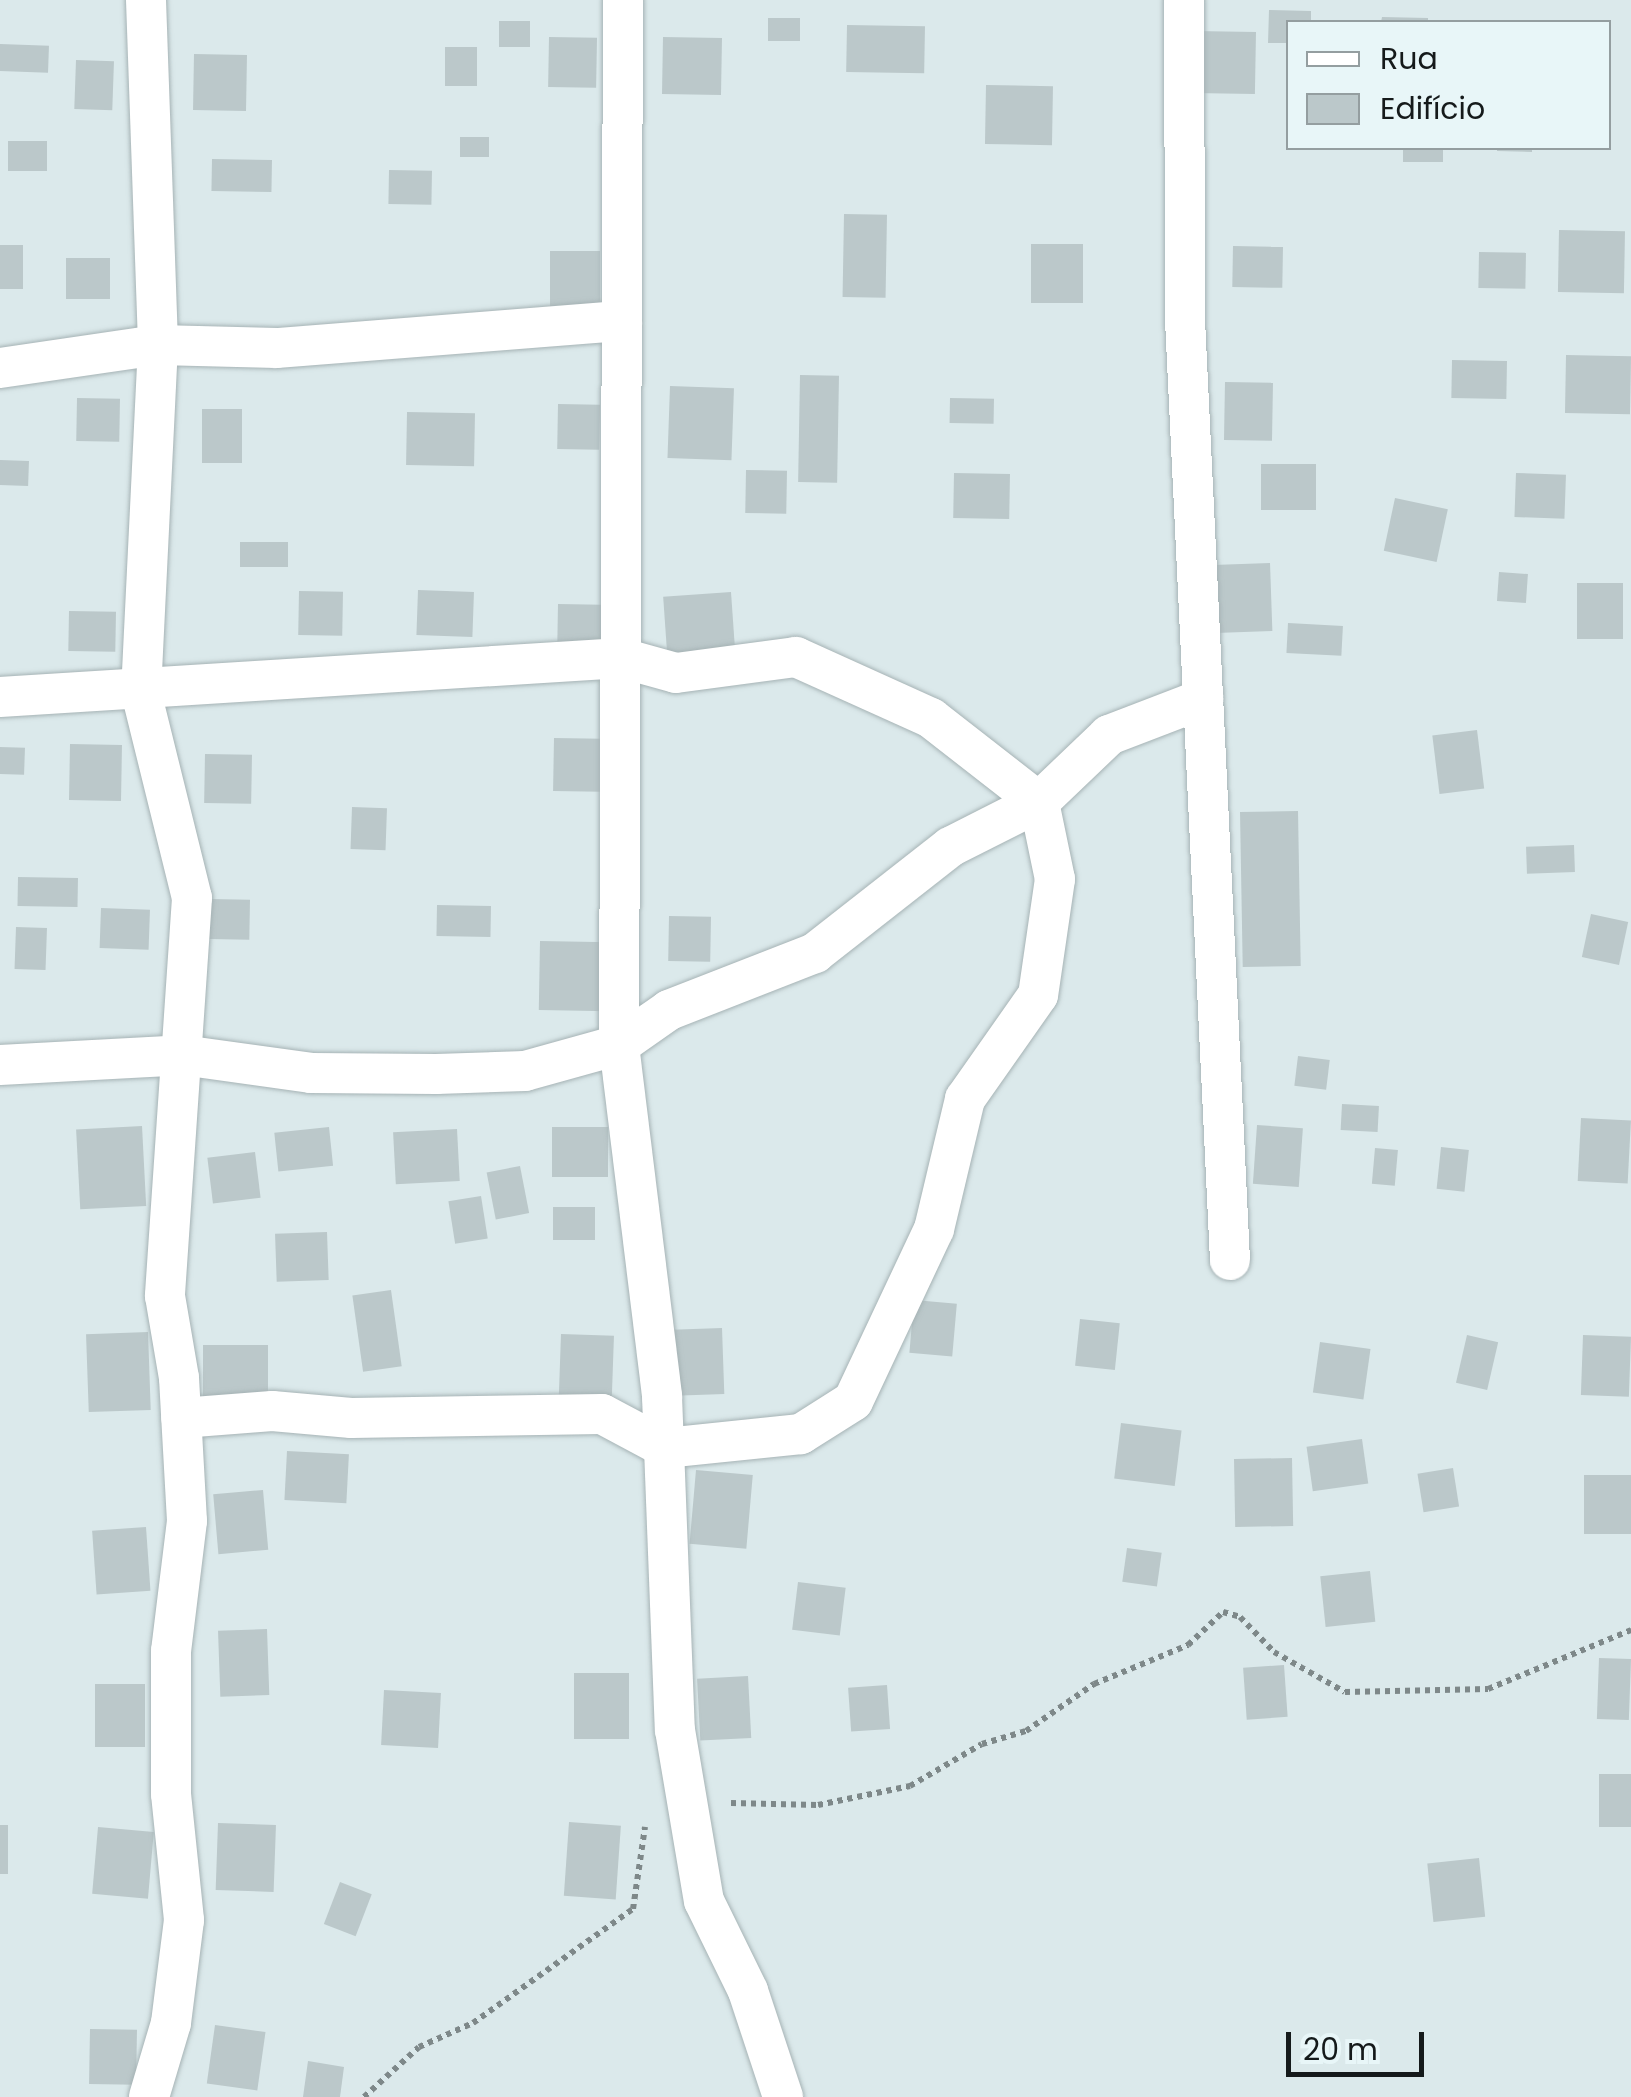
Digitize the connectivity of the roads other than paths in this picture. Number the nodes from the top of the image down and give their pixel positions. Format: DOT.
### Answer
graph roads {
  1 [pos="146,0"];
  2 [pos="623,0"];
  3 [pos="1184,0"];
  4 [pos="622,321"];
  5 [pos="158,345"];
  6 [pos="0,368"];
  7 [pos="622,658"];
  8 [pos="141,692"];
  9 [pos="0,697"];
  10 [pos="1203,699"];
  11 [pos="1038,802"];
  12 [pos="619,1044"];
  13 [pos="182,1055"];
  14 [pos="0,1065"];
  15 [pos="1230,1260"];
  16 [pos="182,1418"];
  17 [pos="666,1448"];
  18 [pos="149,2097"];
  19 [pos="783,2097"];
  1 -- 5 [label="street"];
  2 -- 4 [label="street"];
  3 -- 10 [label="street"];
  4 -- 5 [label="street"];
  4 -- 7 [label="street"];
  5 -- 6 [label="street"];
  5 -- 8 [label="street"];
  7 -- 8 [label="street"];
  7 -- 11 [label="street"];
  7 -- 12 [label="street"];
  8 -- 9 [label="street"];
  8 -- 13 [label="street"];
  10 -- 11 [label="street"];
  10 -- 15 [label="street"];
  11 -- 12 [label="street"];
  11 -- 17 [label="street"];
  12 -- 13 [label="street"];
  12 -- 17 [label="street"];
  13 -- 14 [label="street"];
  13 -- 16 [label="street"];
  16 -- 17 [label="street"];
  16 -- 18 [label="street"];
  17 -- 19 [label="street"];
}
